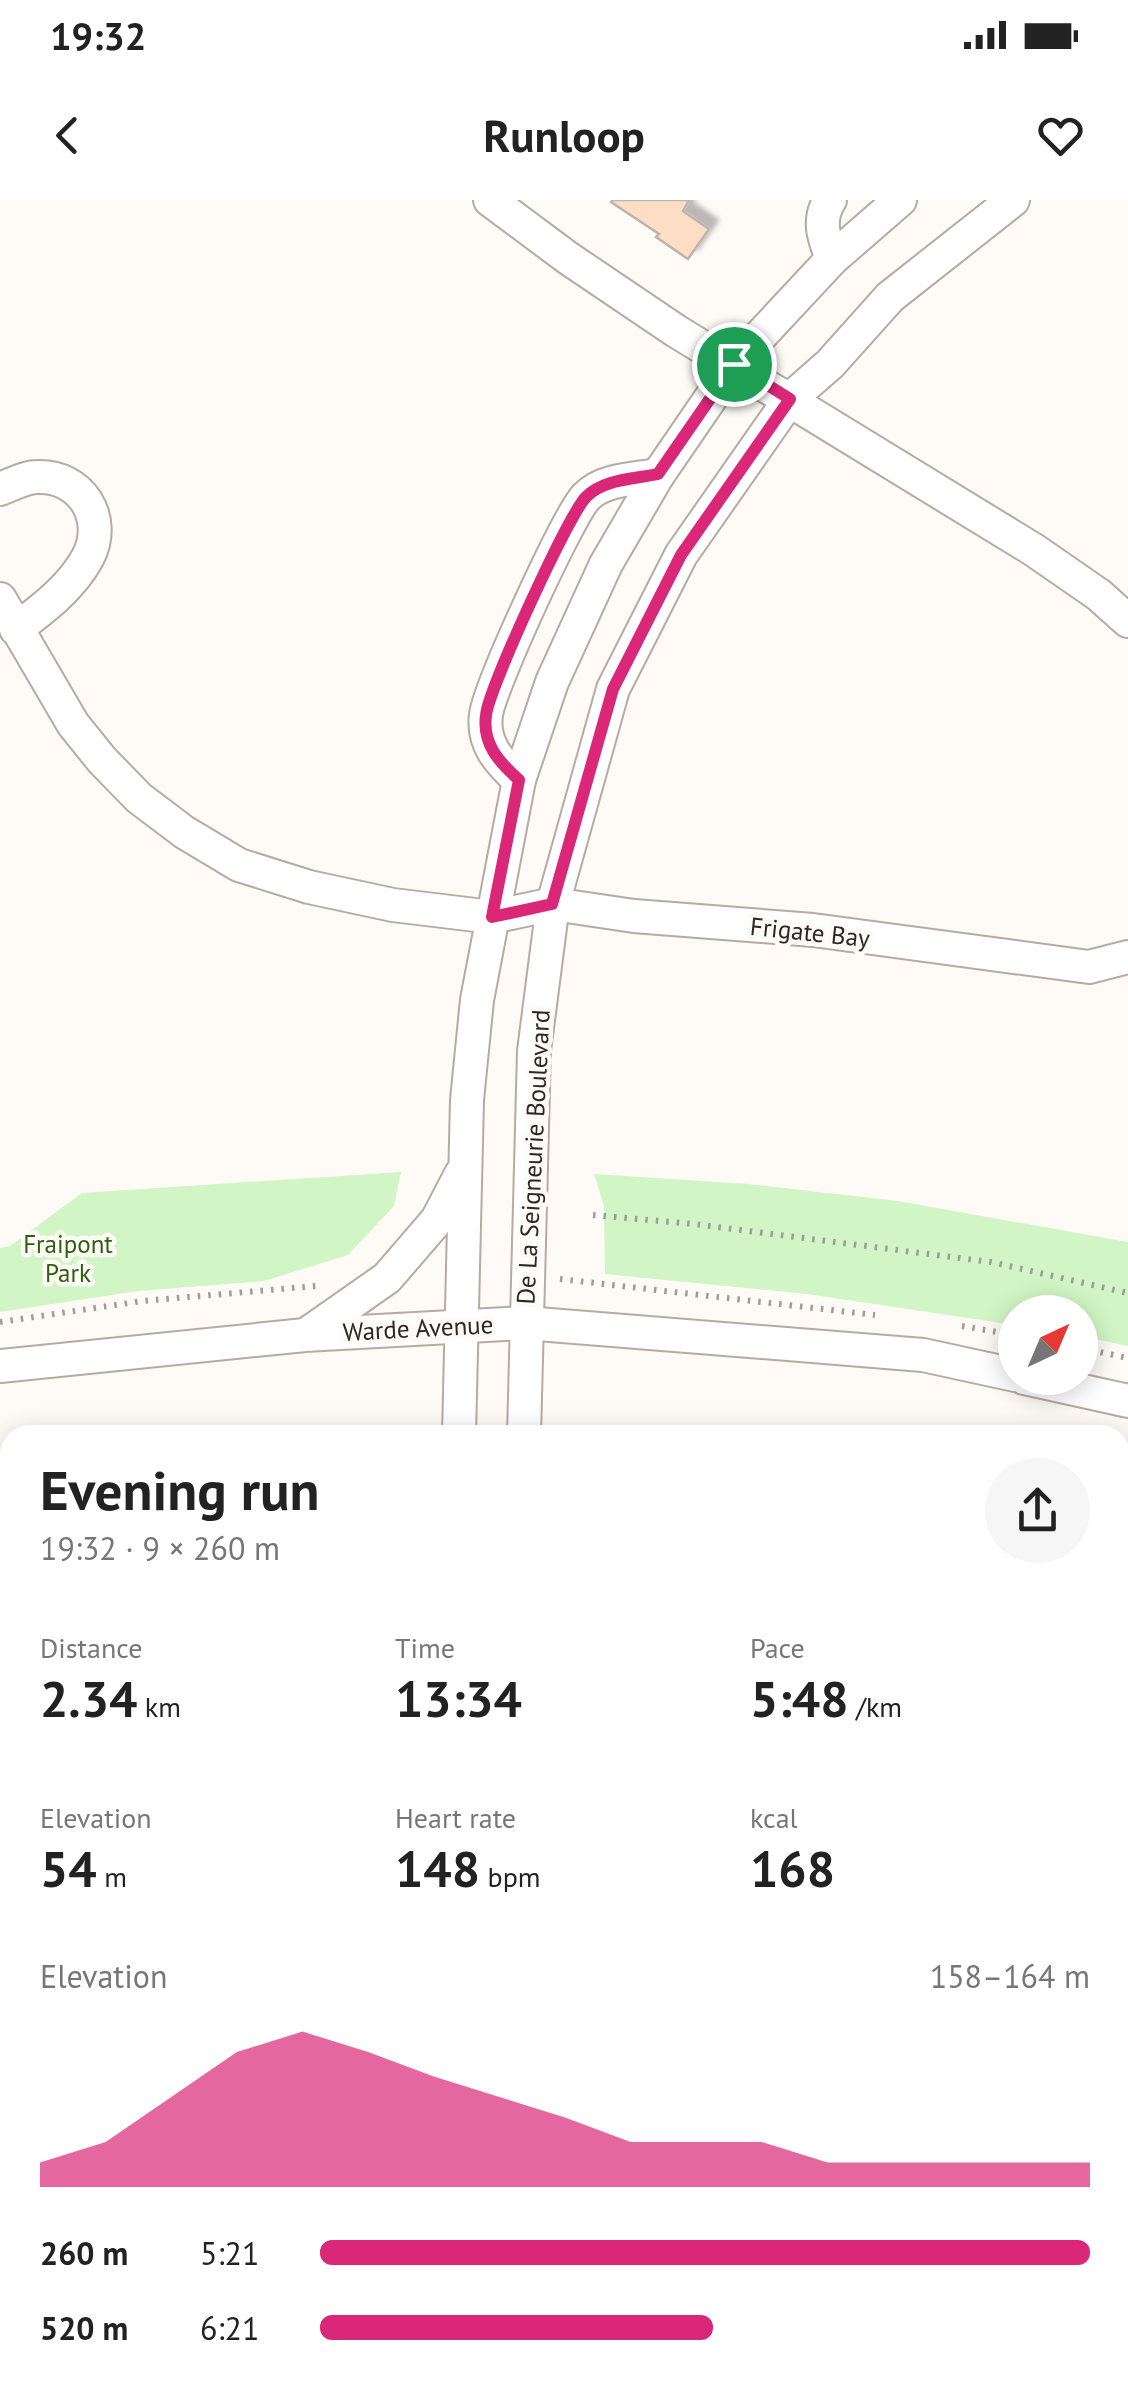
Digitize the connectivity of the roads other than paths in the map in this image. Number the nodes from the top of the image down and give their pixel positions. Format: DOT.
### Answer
graph roads {
  1 [pos="490,200"];
  2 [pos="830,200"];
  3 [pos="900,200"];
  4 [pos="1014,200"];
  5 [pos="832,259"];
  6 [pos="734,364"];
  7 [pos="790,399"];
  8 [pos="658,474"];
  9 [pos="0,489"];
  10 [pos="0,600"];
  11 [pos="1128,622"];
  12 [pos="16,629"];
  13 [pos="519,780"];
  14 [pos="552,904"];
  15 [pos="492,917"];
  16 [pos="1128,957"];
  17 [pos="465,1165"];
  18 [pos="525,1323"];
  19 [pos="462,1326"];
  20 [pos="306,1334"];
  21 [pos="0,1366"];
  22 [pos="998,1372"];
  23 [pos="1098,1394"];
  24 [pos="1128,1401"];
  25 [pos="460,1425"];
  26 [pos="524,1425"];
  1 -- 6 [label="street"];
  2 -- 5 [label="street"];
  3 -- 5 [label="street"];
  4 -- 7 [label="street, De La Seigneurie Boulevard"];
  5 -- 6 [label="street"];
  6 -- 7 [label="street"];
  6 -- 8 [label="street"];
  7 -- 11 [label="street"];
  7 -- 14 [label="street, De La Seigneurie Boulevard"];
  8 -- 13 [label="street"];
  8 -- 13 [label="street"];
  9 -- 12 [label="street"];
  10 -- 12 [label="street, Frigate Bay"];
  12 -- 15 [label="street, Frigate Bay"];
  13 -- 15 [label="street"];
  14 -- 15 [label="street, Frigate Bay"];
  14 -- 16 [label="street, Frigate Bay"];
  14 -- 18 [label="street, De La Seigneurie Boulevard"];
  15 -- 17 [label="street"];
  17 -- 19 [label="street"];
  17 -- 20 [label="street"];
  18 -- 19 [label="street, Warde Avenue"];
  18 -- 22 [label="street, Warde Avenue"];
  18 -- 26 [label="street, De La Seigneurie Boulevard"];
  19 -- 20 [label="street, Warde Avenue"];
  19 -- 25 [label="street"];
  20 -- 21 [label="street, Warde Avenue"];
  23 -- 24 [label="street"];
}
